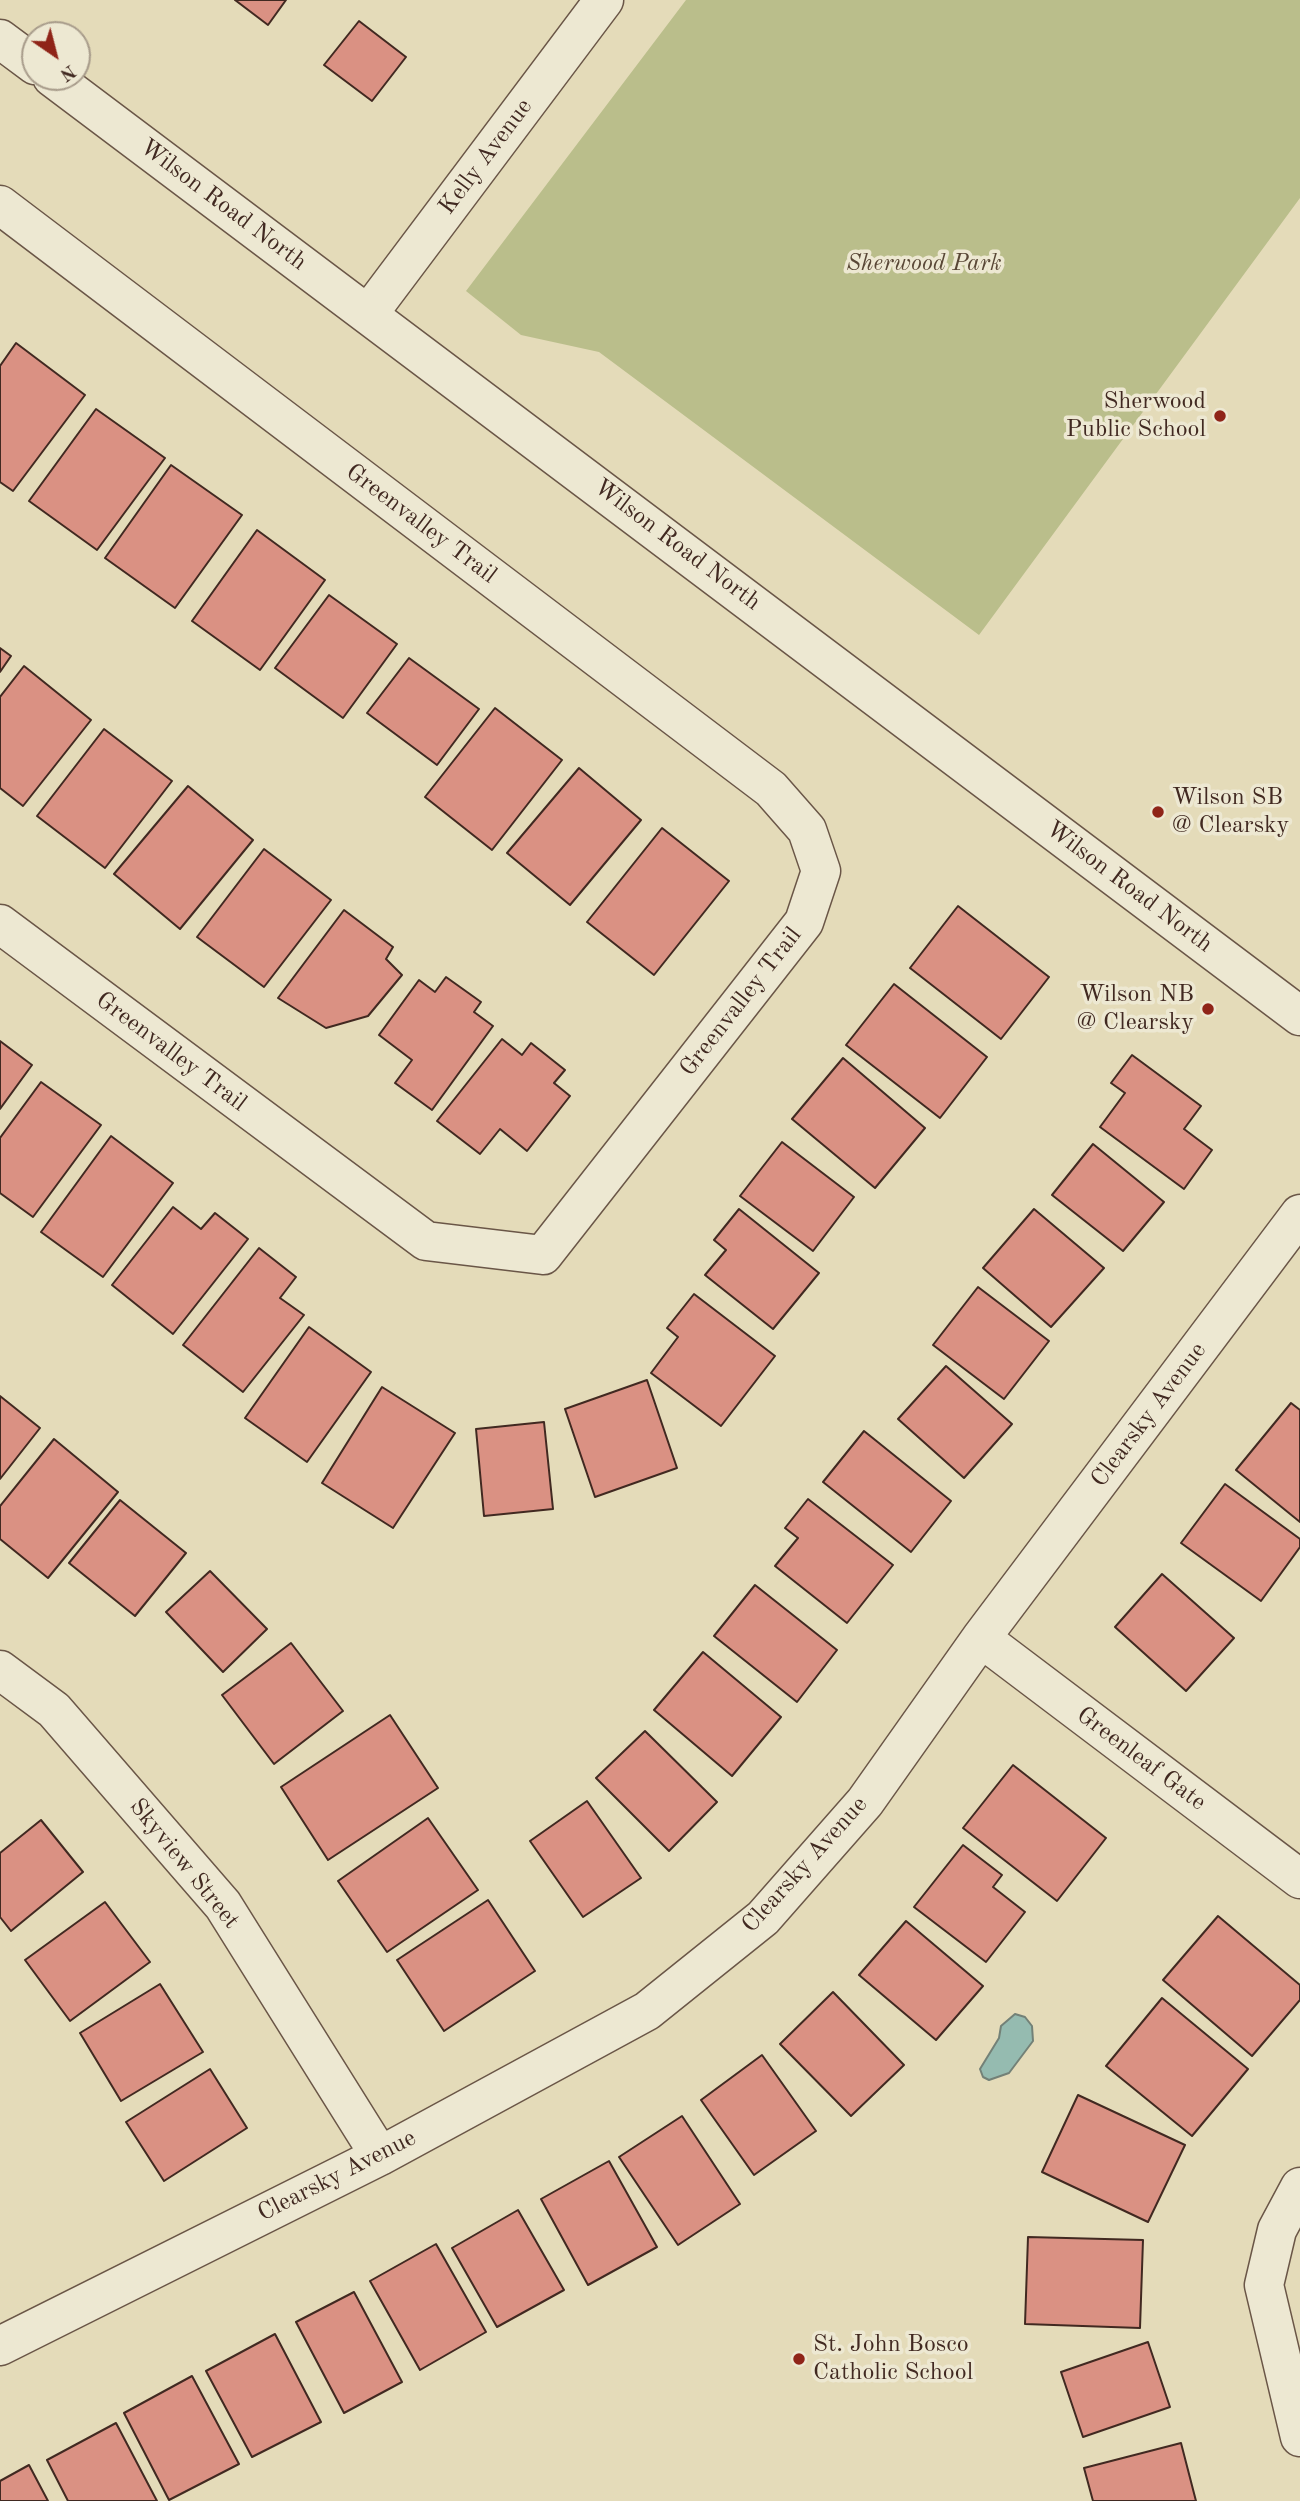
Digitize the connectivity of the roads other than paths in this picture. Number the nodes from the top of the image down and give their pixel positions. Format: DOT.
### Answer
graph roads {
  1 [pos="604,0"];
  2 [pos="0,39"];
  3 [pos="21,55"];
  4 [pos="70,91"];
  5 [pos="0,205"];
  6 [pos="369,313"];
  7 [pos="0,924"];
  8 [pos="1300,1016"];
  9 [pos="1300,1214"];
  10 [pos="981,1638"];
  11 [pos="0,1670"];
  12 [pos="1300,1879"];
  13 [pos="380,2156"];
  14 [pos="1300,2187"];
  15 [pos="0,2346"];
  16 [pos="1300,2437"];
  1 -- 6 [label="street, Kelly Avenue"];
  2 -- 3 [label="street"];
  4 -- 6 [label="street, Wilson Road North"];
  5 -- 7 [label="street, Greenvalley Trail"];
  6 -- 8 [label="street, Wilson Road North"];
  9 -- 10 [label="street, Clearsky Avenue"];
  10 -- 12 [label="street, Greenleaf Gate"];
  10 -- 13 [label="street, Clearsky Avenue"];
  11 -- 13 [label="street, Skyview Street"];
  13 -- 15 [label="street, Clearsky Avenue"];
  14 -- 16 [label="street"];
}
